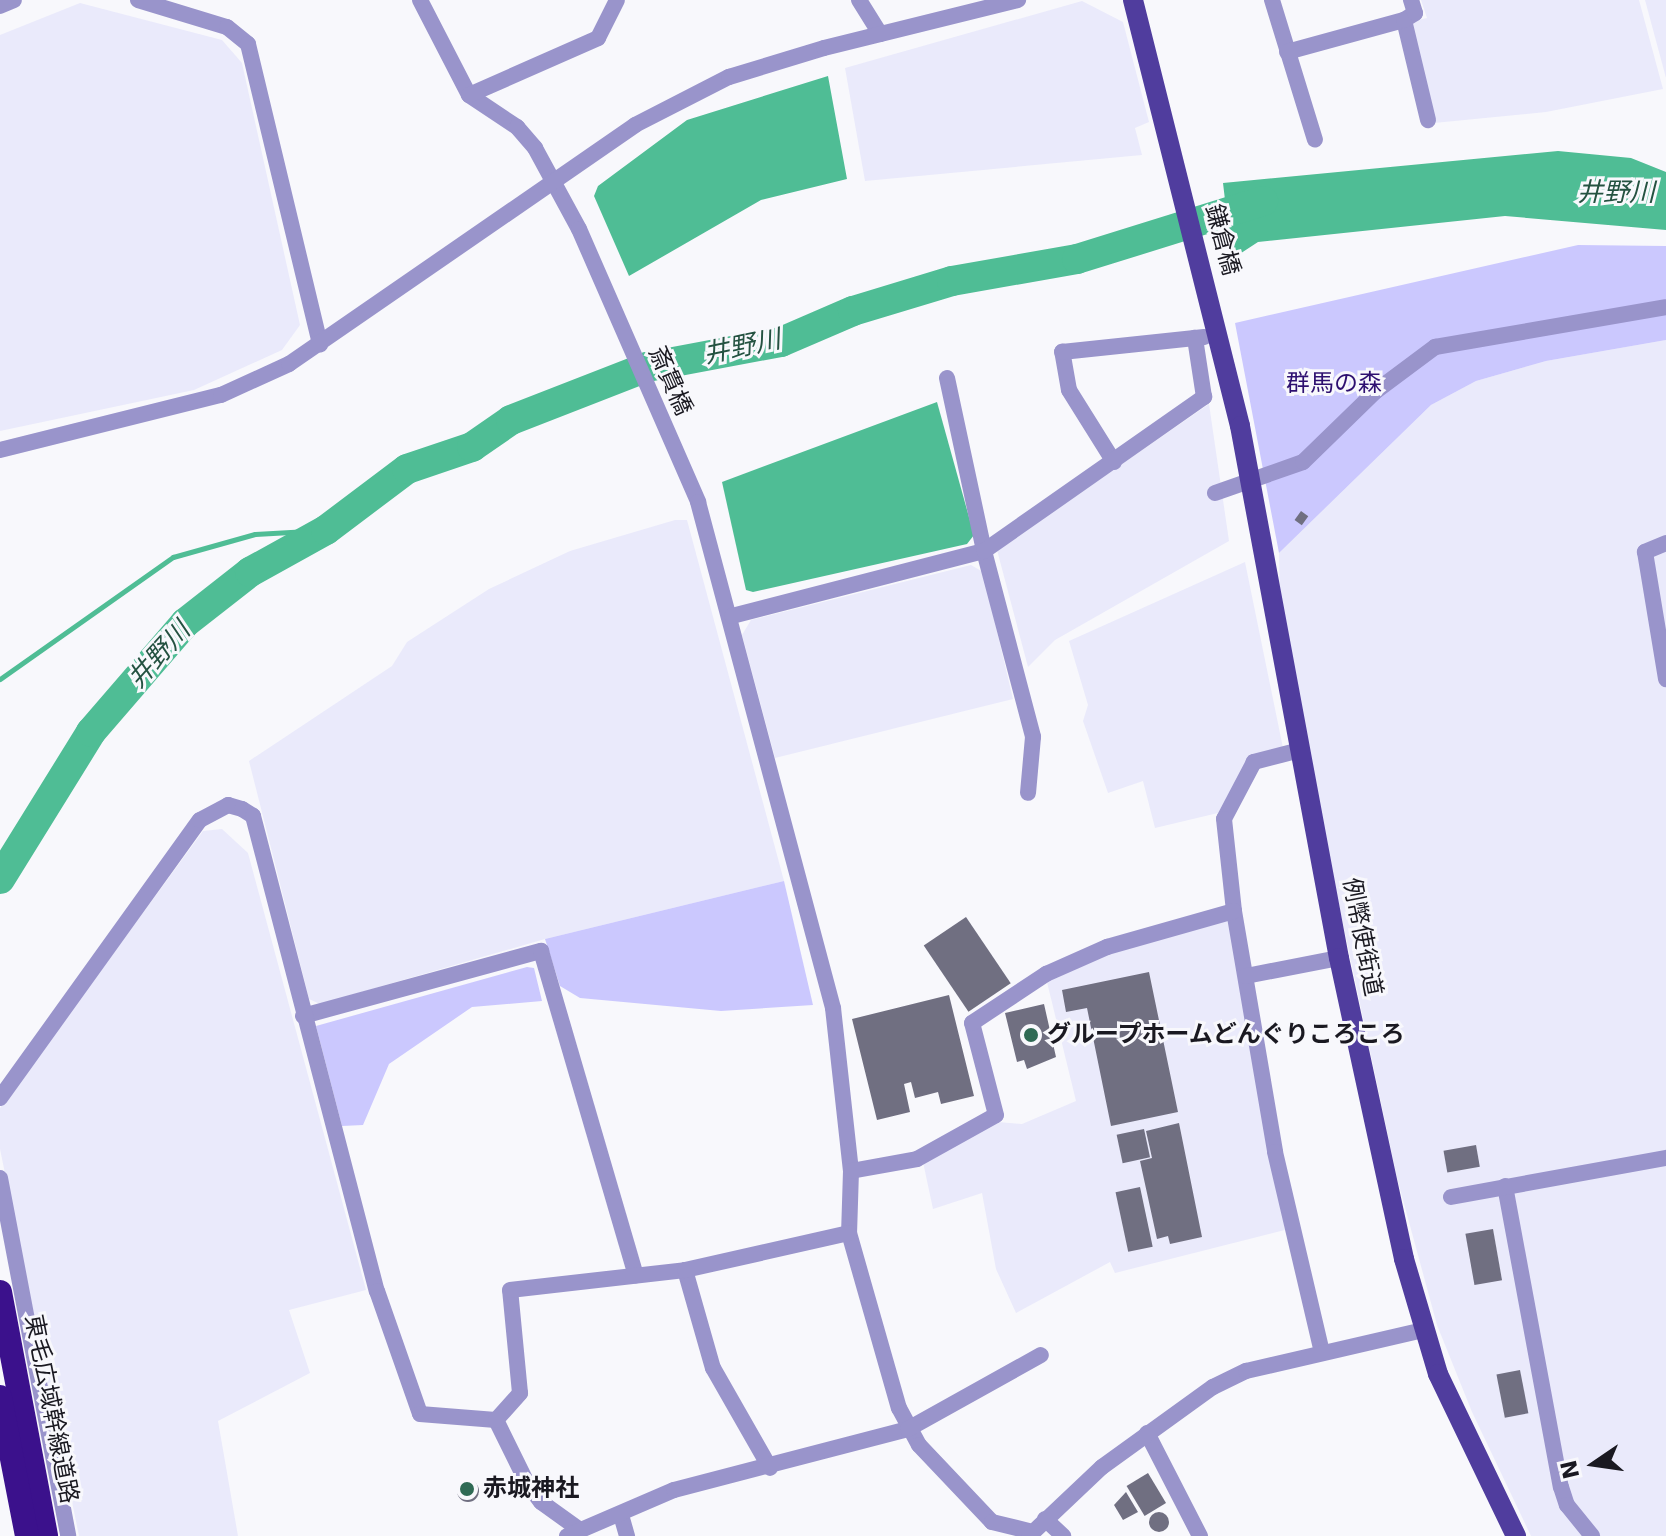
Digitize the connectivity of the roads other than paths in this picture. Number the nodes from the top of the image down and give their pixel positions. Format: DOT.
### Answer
graph roads {
  1 [pos="14,0"];
  2 [pos="138,0"];
  3 [pos="420,0"];
  4 [pos="617,0"];
  5 [pos="859,0"];
  6 [pos="1018,0"];
  7 [pos="1133,0"];
  8 [pos="1272,0"];
  9 [pos="1411,0"];
  10 [pos="0,6"];
  11 [pos="1404,20"];
  12 [pos="880,34"];
  13 [pos="1287,52"];
  14 [pos="469,95"];
  15 [pos="1428,120"];
  16 [pos="1315,140"];
  17 [pos="552,182"];
  18 [pos="1666,307"];
  19 [pos="1211,335"];
  20 [pos="320,345"];
  21 [pos="947,378"];
  22 [pos="0,450"];
  23 [pos="1114,462"];
  24 [pos="1249,480"];
  25 [pos="1215,493"];
  26 [pos="1666,543"];
  27 [pos="984,551"];
  28 [pos="732,616"];
  29 [pos="1666,679"];
  30 [pos="1300,750"];
  31 [pos="1028,793"];
  32 [pos="1234,911"];
  33 [pos="1339,958"];
  34 [pos="1246,976"];
  35 [pos="303,1016"];
  36 [pos="0,1098"];
  37 [pos="1666,1158"];
  38 [pos="851,1171"];
  39 [pos="0,1178"];
  40 [pos="1505,1186"];
  41 [pos="1451,1197"];
  42 [pos="849,1233"];
  43 [pos="685,1270"];
  44 [pos="636,1275"];
  45 [pos="0,1292"];
  46 [pos="1423,1330"];
  47 [pos="1322,1353"];
  48 [pos="1041,1355"];
  49 [pos="0,1397"];
  50 [pos="496,1420"];
  51 [pos="908,1429"];
  52 [pos="1147,1433"];
  53 [pos="770,1468"];
  54 [pos="621,1515"];
  55 [pos="1036,1529"];
  56 [pos="574,1533"];
  57 [pos="27,1536"];
  58 [pos="46,1536"];
  59 [pos="68,1536"];
  60 [pos="627,1536"];
  61 [pos="1063,1536"];
  62 [pos="1200,1536"];
  63 [pos="1516,1536"];
  64 [pos="1592,1536"];
  1 -- 10 [label="street"];
  2 -- 20 [label="street"];
  3 -- 14 [label="street"];
  4 -- 14 [label="street"];
  5 -- 12 [label="street"];
  6 -- 12 [label="street"];
  7 -- 19 [label="main road, 鎌倉橋"];
  8 -- 13 [label="street"];
  9 -- 11 [label="street"];
  11 -- 13 [label="street"];
  11 -- 15 [label="street"];
  12 -- 17 [label="street"];
  13 -- 16 [label="street"];
  14 -- 17 [label="street, 斎貫橋"];
  17 -- 20 [label="street"];
  17 -- 28 [label="street, 斎貫橋"];
  18 -- 24 [label="street"];
  19 -- 23 [label="street"];
  19 -- 23 [label="street"];
  19 -- 24 [label="main road, 例幣使街道"];
  20 -- 22 [label="street"];
  21 -- 27 [label="street"];
  23 -- 27 [label="street"];
  24 -- 25 [label="street"];
  24 -- 30 [label="main road, 例幣使街道"];
  26 -- 29 [label="street"];
  27 -- 28 [label="street"];
  27 -- 31 [label="street"];
  28 -- 38 [label="street, 斎貫橋"];
  30 -- 32 [label="street"];
  30 -- 33 [label="main road, 例幣使街道"];
  32 -- 34 [label="street"];
  32 -- 38 [label="street"];
  33 -- 34 [label="street"];
  33 -- 46 [label="main road, 例幣使街道"];
  34 -- 47 [label="street"];
  35 -- 36 [label="street"];
  35 -- 44 [label="street"];
  35 -- 50 [label="street"];
  37 -- 40 [label="street"];
  38 -- 42 [label="street, 斎貫橋"];
  39 -- 59 [label="street"];
  40 -- 41 [label="street"];
  40 -- 64 [label="street"];
  42 -- 43 [label="street"];
  42 -- 51 [label="street, 斎貫橋"];
  43 -- 44 [label="street"];
  43 -- 53 [label="street"];
  44 -- 50 [label="street"];
  45 -- 58 [label="highway, 東毛広域幹線道路"];
  46 -- 47 [label="street"];
  46 -- 63 [label="main road, 例幣使街道"];
  47 -- 52 [label="street"];
  48 -- 51 [label="street"];
  49 -- 57 [label="highway, 東毛広域幹線道路"];
  50 -- 56 [label="street"];
  51 -- 53 [label="street"];
  51 -- 55 [label="street"];
  52 -- 55 [label="street"];
  52 -- 62 [label="street"];
  53 -- 54 [label="street"];
  54 -- 56 [label="street"];
  54 -- 60 [label="street"];
  55 -- 61 [label="street"];
}
